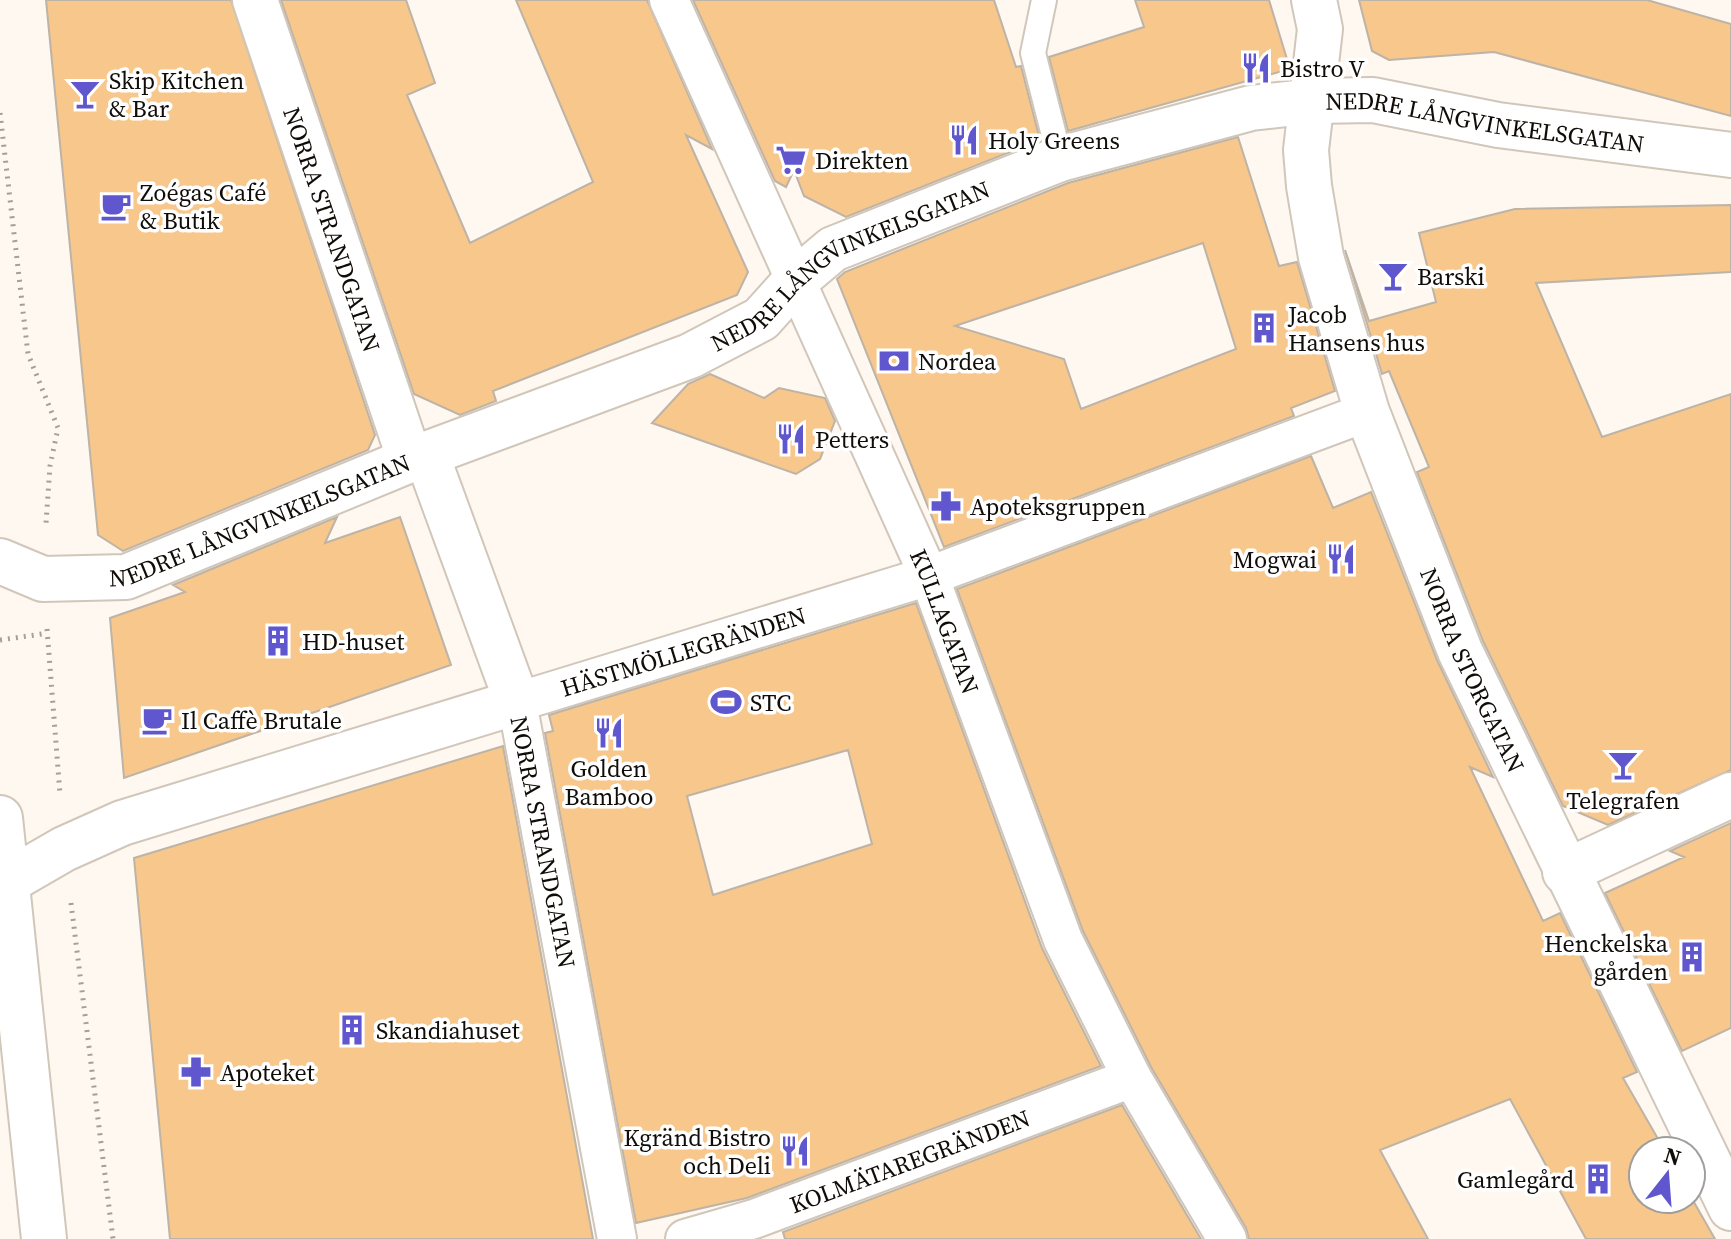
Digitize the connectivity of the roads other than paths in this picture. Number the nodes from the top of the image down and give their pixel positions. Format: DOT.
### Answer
graph roads {
  1 [pos="255,0"];
  2 [pos="669,0"];
  3 [pos="1044,0"];
  4 [pos="1314,0"];
  5 [pos="1314,101"];
  6 [pos="1731,155"];
  7 [pos="1060,159"];
  8 [pos="795,281"];
  9 [pos="1367,412"];
  10 [pos="419,458"];
  11 [pos="0,561"];
  12 [pos="929,576"];
  13 [pos="517,702"];
  14 [pos="1731,795"];
  15 [pos="0,818"];
  16 [pos="1565,872"];
  17 [pos="2,884"];
  18 [pos="1132,1078"];
  19 [pos="1731,1208"];
  20 [pos="757,1229"];
  21 [pos="44,1239"];
  22 [pos="617,1239"];
  23 [pos="685,1239"];
  24 [pos="1227,1239"];
  1 -- 10 [label="street, NORRA STRANDGATAN"];
  2 -- 8 [label="street, KULLAGATAN"];
  3 -- 7 [label="lane"];
  4 -- 5 [label="street, NORRA STORGATAN"];
  5 -- 6 [label="street, NEDRE LÅNGVINKELSGATAN"];
  5 -- 7 [label="street, NEDRE LÅNGVINKELSGATAN"];
  5 -- 9 [label="street, NORRA STORGATAN"];
  7 -- 8 [label="street, NEDRE LÅNGVINKELSGATAN"];
  8 -- 10 [label="street, NEDRE LÅNGVINKELSGATAN"];
  8 -- 12 [label="street, KULLAGATAN"];
  9 -- 12 [label="street, HÄSTMÖLLEGRÄNDEN"];
  9 -- 16 [label="street, NORRA STORGATAN"];
  10 -- 11 [label="street, NEDRE LÅNGVINKELSGATAN"];
  10 -- 13 [label="street, NORRA STRANDGATAN"];
  12 -- 13 [label="street, HÄSTMÖLLEGRÄNDEN"];
  12 -- 18 [label="street, KULLAGATAN"];
  13 -- 17 [label="street, HÄSTMÖLLEGRÄNDEN"];
  13 -- 22 [label="street, NORRA STRANDGATAN"];
  14 -- 16 [label="street"];
  15 -- 17 [label="street"];
  16 -- 19 [label="street, NORRA STORGATAN"];
  17 -- 21 [label="street"];
  18 -- 20 [label="street, KOLMÄTAREGRÄNDEN"];
  18 -- 24 [label="street, KULLAGATAN"];
  20 -- 23 [label="street, KOLMÄTAREGRÄNDEN"];
}
